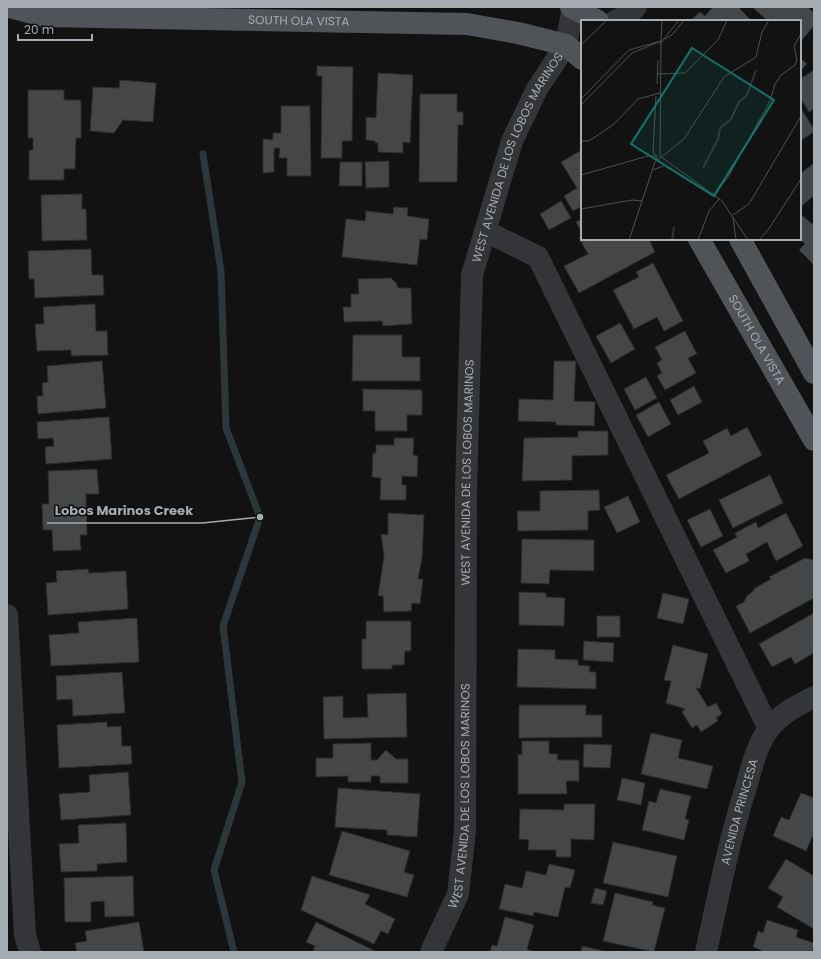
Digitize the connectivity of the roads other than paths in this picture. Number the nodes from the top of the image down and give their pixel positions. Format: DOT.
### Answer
graph roads {
  1 [pos="10,7"];
  2 [pos="573,7"];
  3 [pos="636,7"];
  4 [pos="596,20"];
  5 [pos="617,20"];
  6 [pos="577,47"];
  7 [pos="485,230"];
  8 [pos="700,240"];
  9 [pos="741,240"];
  10 [pos="814,373"];
  11 [pos="814,440"];
  12 [pos="7,615"];
  13 [pos="814,697"];
  14 [pos="769,729"];
  15 [pos="30,952"];
  16 [pos="431,952"];
  17 [pos="706,952"];
  1 -- 6 [label="main road, SOUTH OLA VISTA"];
  2 -- 4 [label="main road"];
  2 -- 6 [label="street, WEST AVENIDA DE LOS LOBOS MARINOS"];
  3 -- 5 [label="street"];
  6 -- 7 [label="street, WEST AVENIDA DE LOS LOBOS MARINOS"];
  7 -- 14 [label="street"];
  7 -- 16 [label="street, WEST AVENIDA DE LOS LOBOS MARINOS"];
  8 -- 11 [label="main road, SOUTH OLA VISTA"];
  9 -- 10 [label="main road"];
  12 -- 15 [label="street"];
  13 -- 14 [label="street, AVENIDA PRINCESA"];
  14 -- 17 [label="street, AVENIDA PRINCESA"];
}
